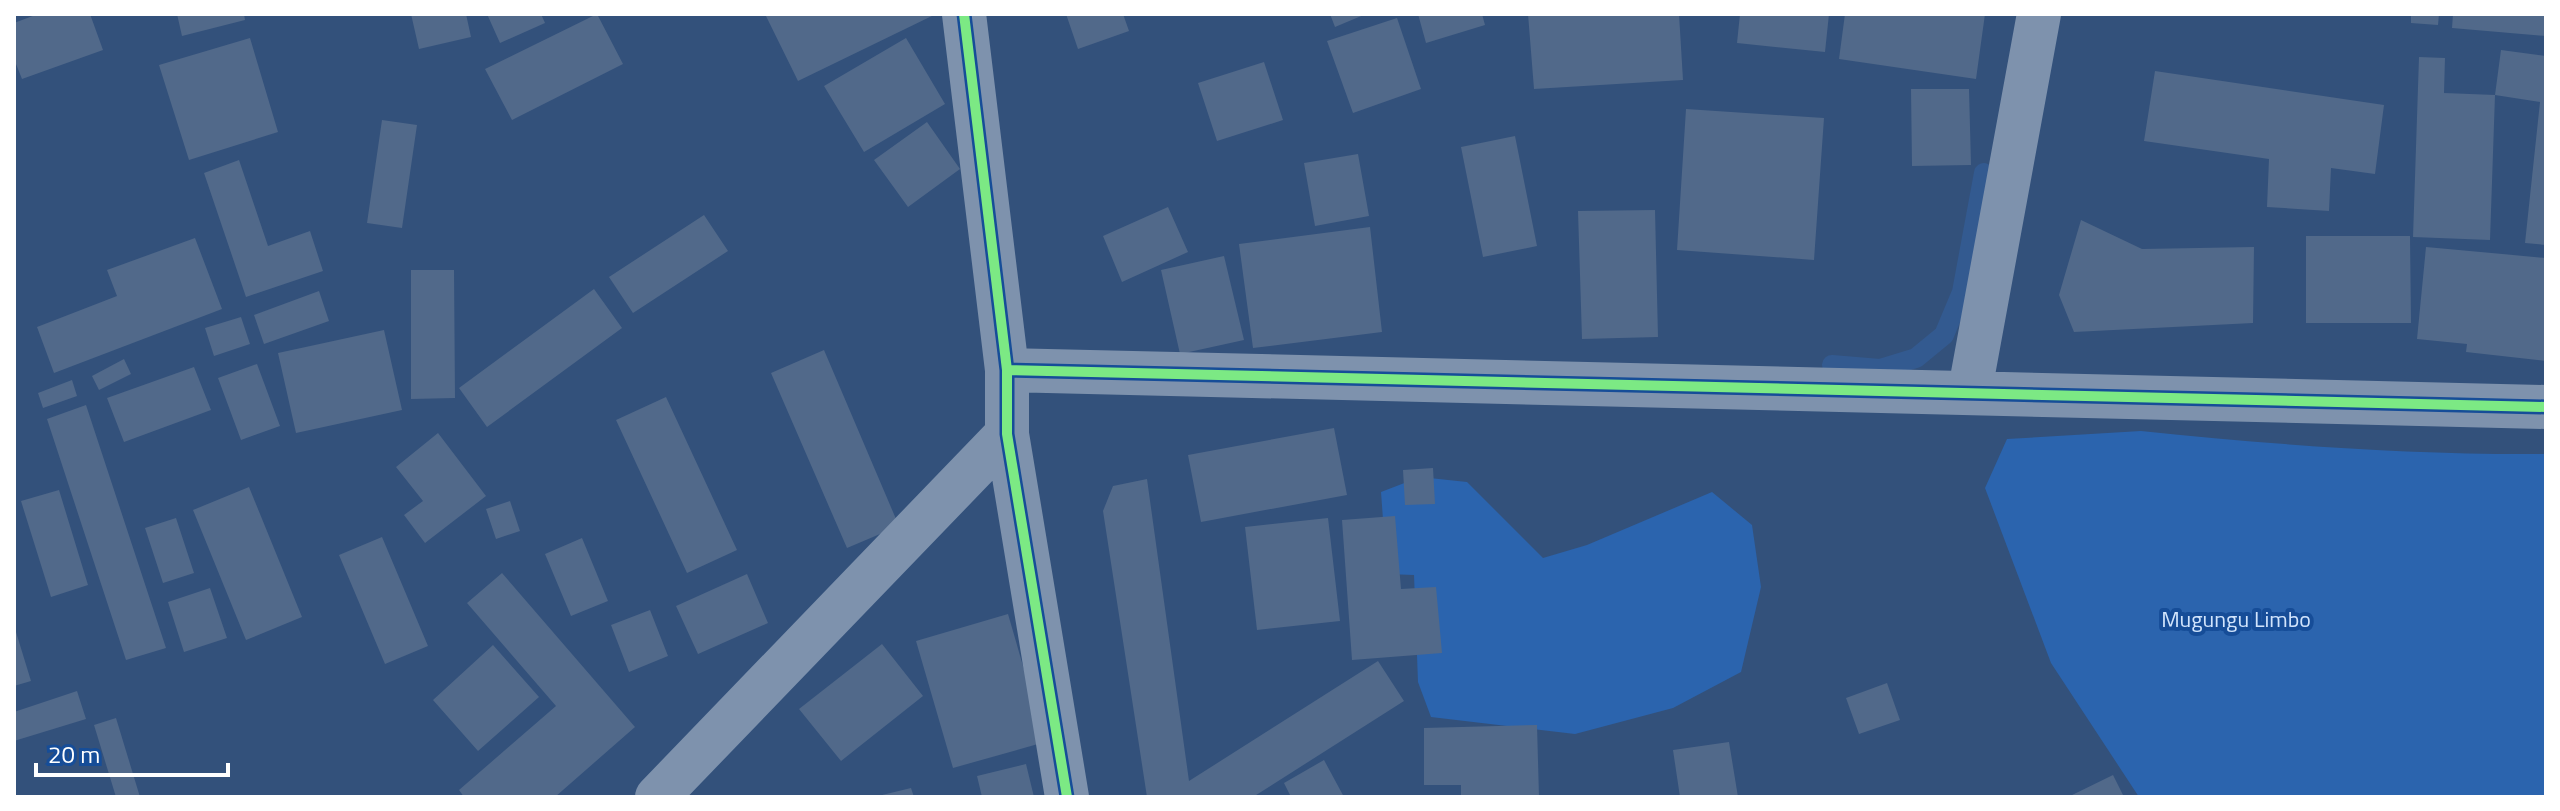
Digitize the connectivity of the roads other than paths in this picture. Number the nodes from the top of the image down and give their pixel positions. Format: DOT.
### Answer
graph roads {
  1 [pos="964,14"];
  2 [pos="2039,14"];
  3 [pos="1007,370"];
  4 [pos="1970,390"];
  5 [pos="2546,407"];
  6 [pos="1007,434"];
  7 [pos="657,797"];
  8 [pos="1067,797"];
  1 -- 3 [label="street"];
  2 -- 4 [label="street"];
  3 -- 4 [label="street"];
  3 -- 6 [label="street"];
  4 -- 5 [label="street"];
  6 -- 7 [label="street"];
  6 -- 8 [label="street"];
}
